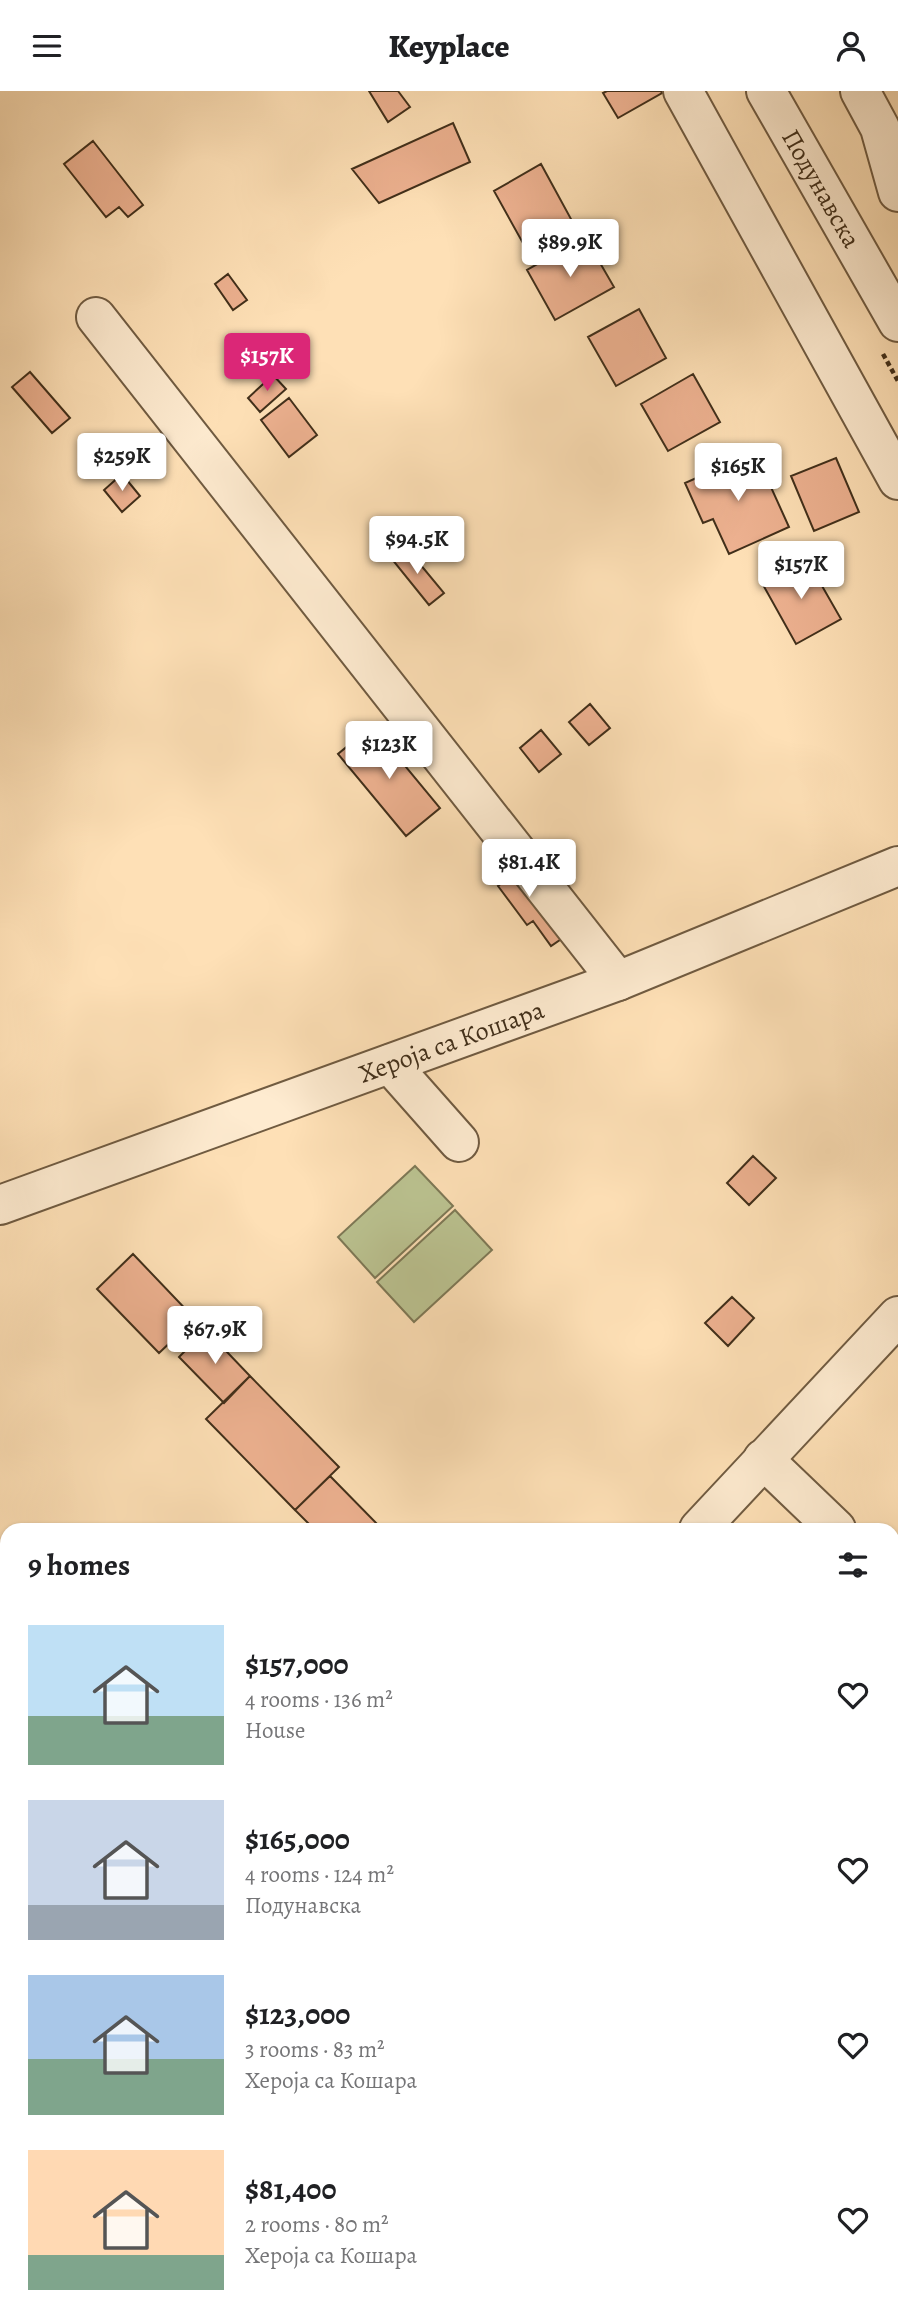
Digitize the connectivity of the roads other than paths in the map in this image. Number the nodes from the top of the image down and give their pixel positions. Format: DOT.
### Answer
graph roads {
  1 [pos="683,91"];
  2 [pos="766,91"];
  3 [pos="860,91"];
  4 [pos="898,192"];
  5 [pos="896,310"];
  6 [pos="96,317"];
  7 [pos="898,480"];
  8 [pos="898,866"];
  9 [pos="618,981"];
  10 [pos="390,1064"];
  11 [pos="459,1142"];
  12 [pos="0,1205"];
  13 [pos="898,1316"];
  14 [pos="763,1459"];
  15 [pos="704,1523"];
  16 [pos="830,1523"];
  1 -- 7 [label="street"];
  2 -- 5 [label="street, Подунавска"];
  3 -- 4 [label="street"];
  6 -- 9 [label="street"];
  8 -- 9 [label="street, Хероја са Кошара"];
  9 -- 10 [label="street, Хероја са Кошара"];
  10 -- 11 [label="street"];
  10 -- 12 [label="street, Хероја са Кошара"];
  13 -- 14 [label="street"];
  14 -- 15 [label="street"];
  14 -- 16 [label="street"];
}
